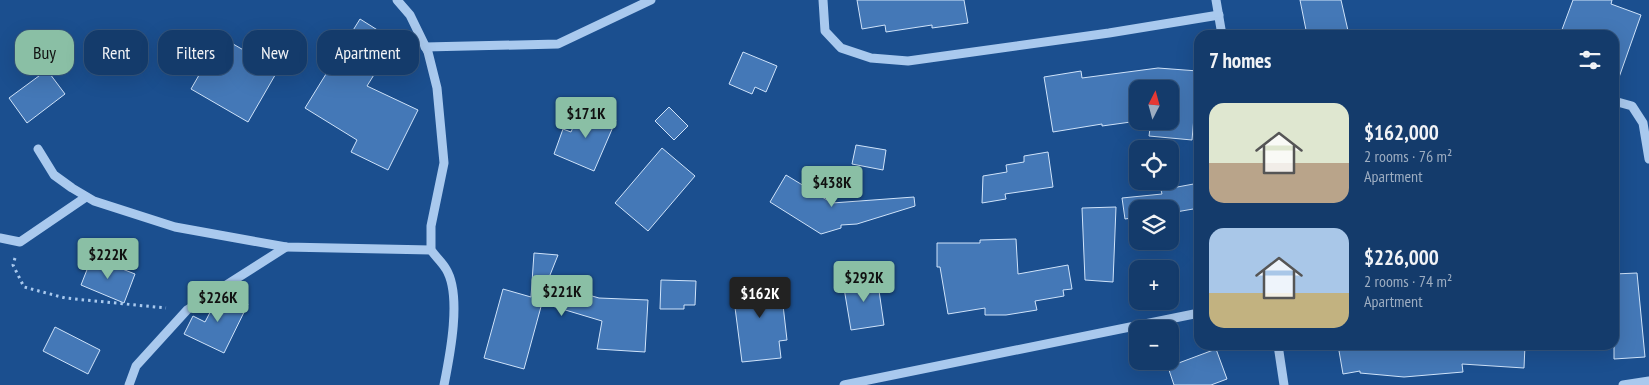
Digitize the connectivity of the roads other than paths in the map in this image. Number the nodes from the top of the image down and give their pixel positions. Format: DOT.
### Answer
graph roads {
  1 [pos="397,0"];
  2 [pos="651,0"];
  3 [pos="823,0"];
  4 [pos="1216,0"];
  5 [pos="1219,15"];
  6 [pos="1221,30"];
  7 [pos="425,47"];
  8 [pos="1619,102"];
  9 [pos="38,149"];
  10 [pos="1649,158"];
  11 [pos="86,197"];
  12 [pos="0,238"];
  13 [pos="286,247"];
  14 [pos="431,250"];
  15 [pos="1194,314"];
  16 [pos="1279,350"];
  17 [pos="1649,381"];
  18 [pos="129,385"];
  19 [pos="444,385"];
  20 [pos="844,385"];
  21 [pos="1284,385"];
  22 [pos="1623,385"];
  1 -- 7 [label="street"];
  2 -- 7 [label="street"];
  3 -- 5 [label="street"];
  4 -- 5 [label="street"];
  5 -- 6 [label="street"];
  7 -- 14 [label="street"];
  8 -- 10 [label="street"];
  9 -- 11 [label="street"];
  11 -- 12 [label="street"];
  11 -- 13 [label="street"];
  13 -- 14 [label="street"];
  13 -- 18 [label="street"];
  14 -- 19 [label="street"];
  15 -- 20 [label="street"];
  16 -- 21 [label="street"];
  17 -- 22 [label="street"];
}
